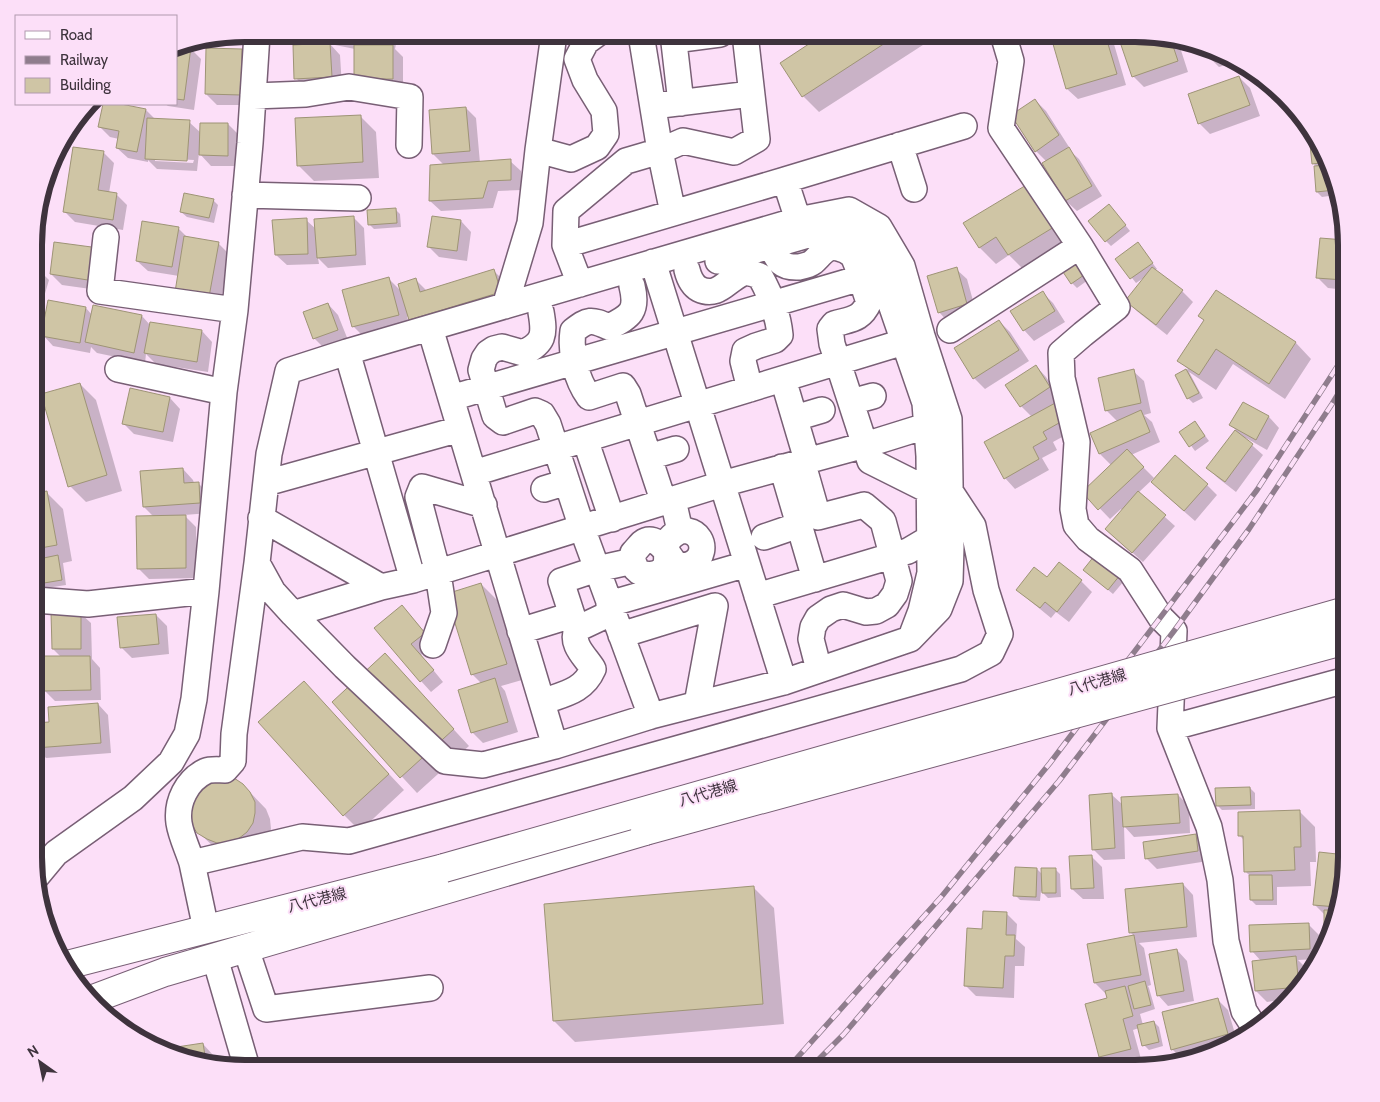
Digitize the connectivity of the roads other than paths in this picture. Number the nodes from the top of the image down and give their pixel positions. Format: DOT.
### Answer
graph roads {
  1 [pos="252,42"];
  2 [pos="553,42"];
  3 [pos="586,42"];
  4 [pos="642,42"];
  5 [pos="675,42"];
  6 [pos="746,42"];
  7 [pos="1005,42"];
  8 [pos="751,94"];
  9 [pos="252,96"];
  10 [pos="681,103"];
  11 [pos="652,106"];
  12 [pos="964,126"];
  13 [pos="409,145"];
  14 [pos="900,145"];
  15 [pos="538,150"];
  16 [pos="660,151"];
  17 [pos="785,180"];
  18 [pos="914,188"];
  19 [pos="245,195"];
  20 [pos="358,198"];
  21 [pos="566,211"];
  22 [pos="672,213"];
  23 [pos="798,220"];
  24 [pos="530,223"];
  25 [pos="106,237"];
  26 [pos="565,245"];
  27 [pos="1080,246"];
  28 [pos="655,270"];
  29 [pos="687,270"];
  30 [pos="881,272"];
  31 [pos="580,284"];
  32 [pos="632,286"];
  33 [pos="773,304"];
  34 [pos="505,306"];
  35 [pos="235,310"];
  36 [pos="541,312"];
  37 [pos="950,330"];
  38 [pos="675,332"];
  39 [pos="432,336"];
  40 [pos="913,339"];
  41 [pos="350,360"];
  42 [pos="574,362"];
  43 [pos="838,362"];
  44 [pos="118,369"];
  45 [pos="783,379"];
  46 [pos="486,388"];
  47 [pos="750,389"];
  48 [pos="224,392"];
  49 [pos="451,398"];
  50 [pos="697,405"];
  51 [pos="822,410"];
  52 [pos="795,418"];
  53 [pos="639,422"];
  54 [pos="938,422"];
  55 [pos="460,429"];
  56 [pos="585,439"];
  57 [pos="865,445"];
  58 [pos="555,448"];
  59 [pos="676,449"];
  60 [pos="376,452"];
  61 [pos="650,457"];
  62 [pos="797,463"];
  63 [pos="474,473"];
  64 [pos="266,484"];
  65 [pos="722,484"];
  66 [pos="940,491"];
  67 [pos="669,502"];
  68 [pos="484,505"];
  69 [pos="261,518"];
  70 [pos="612,519"];
  71 [pos="799,525"];
  72 [pos="582,528"];
  73 [pos="764,537"];
  74 [pos="930,538"];
  75 [pos="497,554"];
  76 [pos="891,556"];
  77 [pos="257,563"];
  78 [pos="747,564"];
  79 [pos="597,569"];
  80 [pos="438,573"];
  81 [pos="815,579"];
  82 [pos="413,580"];
  83 [pos="381,588"];
  84 [pos="206,591"];
  85 [pos="757,596"];
  86 [pos="42,601"];
  87 [pos="1338,613"];
  88 [pos="293,614"];
  89 [pos="614,617"];
  90 [pos="520,631"];
  91 [pos="910,639"];
  92 [pos="1338,642"];
  93 [pos="433,645"];
  94 [pos="819,670"];
  95 [pos="784,682"];
  96 [pos="1338,682"];
  97 [pos="542,702"];
  98 [pos="697,704"];
  99 [pos="651,716"];
  100 [pos="1170,728"];
  101 [pos="555,746"];
  102 [pos="466,763"];
  103 [pos="486,802"];
  104 [pos="192,863"];
  105 [pos="43,869"];
  106 [pos="206,929"];
  107 [pos="246,949"];
  108 [pos="215,958"];
  109 [pos="73,963"];
  110 [pos="430,988"];
  111 [pos="99,997"];
  112 [pos="1251,1022"];
  113 [pos="244,1060"];
  1 -- 9 [label="street"];
  2 -- 15 [label="street"];
  3 -- 15 [label="street"];
  4 -- 11 [label="street"];
  5 -- 10 [label="street"];
  6 -- 8 [label="street"];
  7 -- 27 [label="street"];
  8 -- 10 [label="street"];
  8 -- 16 [label="street"];
  9 -- 13 [label="street"];
  9 -- 19 [label="street"];
  10 -- 11 [label="street"];
  11 -- 16 [label="street"];
  12 -- 14 [label="street"];
  14 -- 17 [label="street"];
  14 -- 18 [label="street"];
  15 -- 24 [label="street"];
  16 -- 21 [label="street"];
  16 -- 22 [label="street"];
  17 -- 22 [label="street"];
  17 -- 23 [label="street"];
  19 -- 20 [label="street"];
  19 -- 35 [label="street"];
  21 -- 24 [label="street"];
  21 -- 26 [label="street"];
  22 -- 26 [label="street"];
  23 -- 28 [label="street"];
  23 -- 30 [label="street"];
  24 -- 34 [label="street"];
  25 -- 35 [label="street"];
  26 -- 31 [label="street"];
  27 -- 37 [label="street"];
  27 -- 100 [label="street"];
  28 -- 29 [label="street"];
  28 -- 31 [label="street"];
  28 -- 32 [label="street"];
  28 -- 38 [label="street"];
  29 -- 30 [label="street"];
  29 -- 33 [label="street"];
  30 -- 33 [label="street"];
  30 -- 40 [label="street"];
  30 -- 43 [label="street"];
  31 -- 34 [label="street"];
  32 -- 36 [label="street"];
  32 -- 42 [label="street"];
  33 -- 38 [label="street"];
  33 -- 47 [label="street"];
  34 -- 39 [label="street"];
  35 -- 48 [label="street"];
  36 -- 39 [label="street"];
  36 -- 46 [label="street"];
  38 -- 42 [label="street"];
  38 -- 50 [label="street"];
  39 -- 41 [label="street"];
  39 -- 49 [label="street"];
  40 -- 43 [label="street"];
  40 -- 54 [label="street"];
  41 -- 60 [label="street"];
  41 -- 64 [label="street"];
  42 -- 46 [label="street"];
  42 -- 53 [label="street"];
  43 -- 45 [label="street"];
  43 -- 57 [label="street"];
  44 -- 48 [label="street"];
  45 -- 47 [label="street"];
  45 -- 52 [label="street"];
  46 -- 49 [label="street"];
  46 -- 58 [label="street"];
  47 -- 50 [label="street"];
  48 -- 84 [label="street"];
  49 -- 55 [label="street"];
  50 -- 53 [label="street"];
  50 -- 65 [label="street"];
  51 -- 52 [label="street"];
  52 -- 62 [label="street"];
  53 -- 56 [label="street"];
  53 -- 61 [label="street"];
  54 -- 57 [label="street"];
  54 -- 66 [label="street"];
  55 -- 60 [label="street"];
  55 -- 63 [label="street"];
  56 -- 58 [label="street"];
  56 -- 70 [label="street"];
  57 -- 62 [label="street"];
  57 -- 66 [label="street"];
  58 -- 63 [label="street"];
  58 -- 72 [label="street"];
  59 -- 61 [label="street"];
  60 -- 64 [label="street"];
  60 -- 82 [label="street"];
  61 -- 67 [label="street"];
  62 -- 65 [label="street"];
  62 -- 71 [label="street"];
  62 -- 76 [label="street"];
  63 -- 68 [label="street"];
  64 -- 69 [label="street"];
  65 -- 67 [label="street"];
  65 -- 78 [label="street"];
  66 -- 74 [label="street"];
  66 -- 91 [label="street"];
  66 -- 103 [label="street"];
  67 -- 70 [label="street"];
  67 -- 79 [label="street"];
  68 -- 75 [label="street"];
  68 -- 80 [label="street"];
  69 -- 77 [label="street"];
  69 -- 83 [label="street"];
  70 -- 72 [label="street"];
  71 -- 73 [label="street"];
  71 -- 81 [label="street"];
  72 -- 75 [label="street"];
  72 -- 79 [label="street"];
  74 -- 76 [label="street"];
  74 -- 91 [label="street"];
  75 -- 80 [label="street"];
  75 -- 90 [label="street"];
  76 -- 81 [label="street"];
  76 -- 94 [label="street"];
  77 -- 88 [label="street"];
  77 -- 104 [label="street"];
  78 -- 85 [label="street"];
  78 -- 89 [label="street"];
  79 -- 89 [label="street"];
  79 -- 90 [label="street"];
  80 -- 82 [label="street"];
  80 -- 93 [label="street"];
  81 -- 85 [label="street"];
  82 -- 83 [label="street"];
  83 -- 88 [label="street"];
  84 -- 86 [label="street"];
  84 -- 105 [label="street"];
  85 -- 95 [label="street"];
  87 -- 106 [label="main road, 八代港線, bridge"];
  88 -- 102 [label="street"];
  89 -- 97 [label="street"];
  89 -- 98 [label="street"];
  89 -- 99 [label="street"];
  90 -- 97 [label="street"];
  91 -- 94 [label="street"];
  92 -- 107 [label="main road, 八代港線, bridge"];
  94 -- 95 [label="street"];
  95 -- 98 [label="street"];
  96 -- 100 [label="street"];
  97 -- 101 [label="street"];
  98 -- 99 [label="street"];
  99 -- 101 [label="street"];
  100 -- 112 [label="street"];
  101 -- 102 [label="street"];
  102 -- 103 [label="street"];
  103 -- 104 [label="street"];
  104 -- 106 [label="street"];
  106 -- 109 [label="main road, 八代港線"];
  107 -- 108 [label="main road, 八代港線"];
  107 -- 110 [label="street"];
  108 -- 111 [label="main road, 八代港線"];
  108 -- 113 [label="street"];
}
